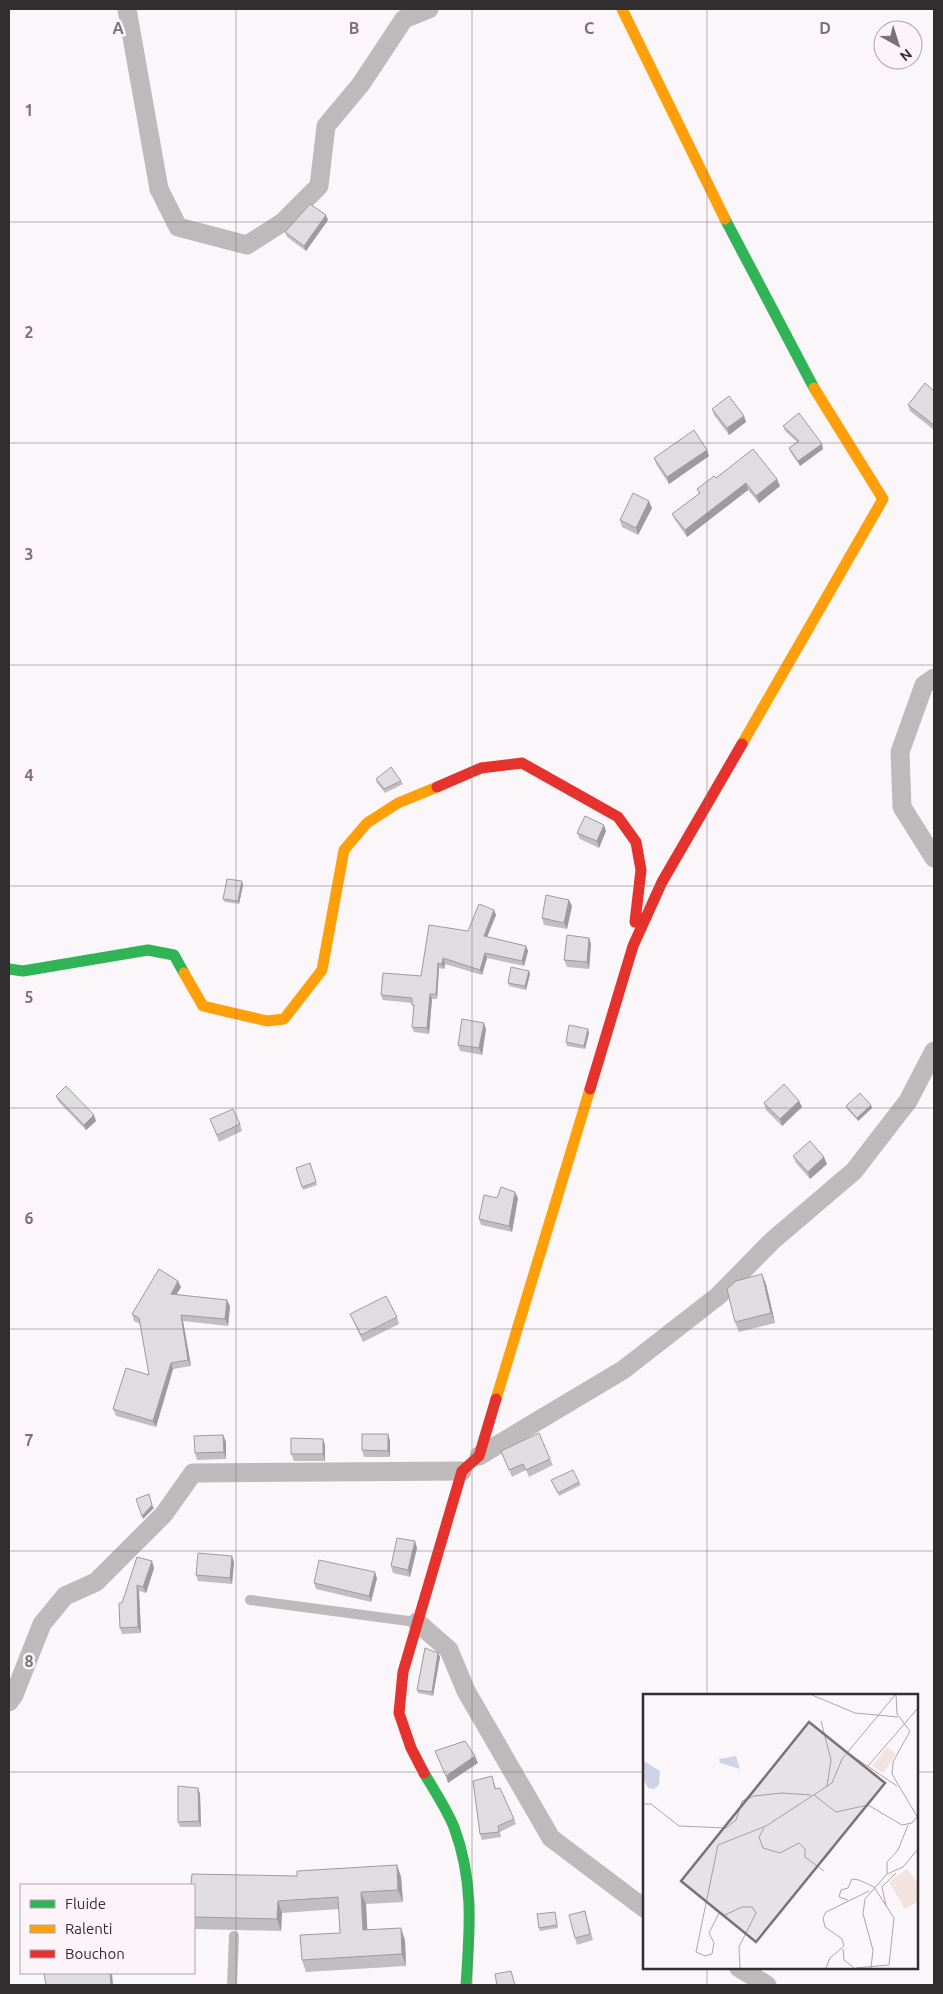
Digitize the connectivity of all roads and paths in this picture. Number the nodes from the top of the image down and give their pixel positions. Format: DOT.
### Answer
graph roads {
  1 [pos="126,9"];
  2 [pos="429,9"];
  3 [pos="622,9"];
  4 [pos="934,678"];
  5 [pos="934,858"];
  6 [pos="633,946"];
  7 [pos="9,969"];
  8 [pos="934,1051"];
  9 [pos="479,1456"];
  10 [pos="462,1471"];
  11 [pos="250,1600"];
  12 [pos="417,1622"];
  13 [pos="9,1702"];
  14 [pos="643,1907"];
  15 [pos="234,1936"];
  16 [pos="741,1969"];
  17 [pos="232,1985"];
  18 [pos="466,1985"];
  19 [pos="767,1985"];
  1 -- 2 [label="street"];
  3 -- 6 [label="street"];
  4 -- 5 [label="street"];
  6 -- 7 [label="street"];
  6 -- 9 [label="street"];
  8 -- 9 [label="street"];
  9 -- 10 [label="street"];
  10 -- 12 [label="street"];
  10 -- 13 [label="street"];
  11 -- 12 [label="lane"];
  12 -- 14 [label="street"];
  12 -- 18 [label="street"];
  15 -- 17 [label="lane"];
  16 -- 19 [label="street"];
}
